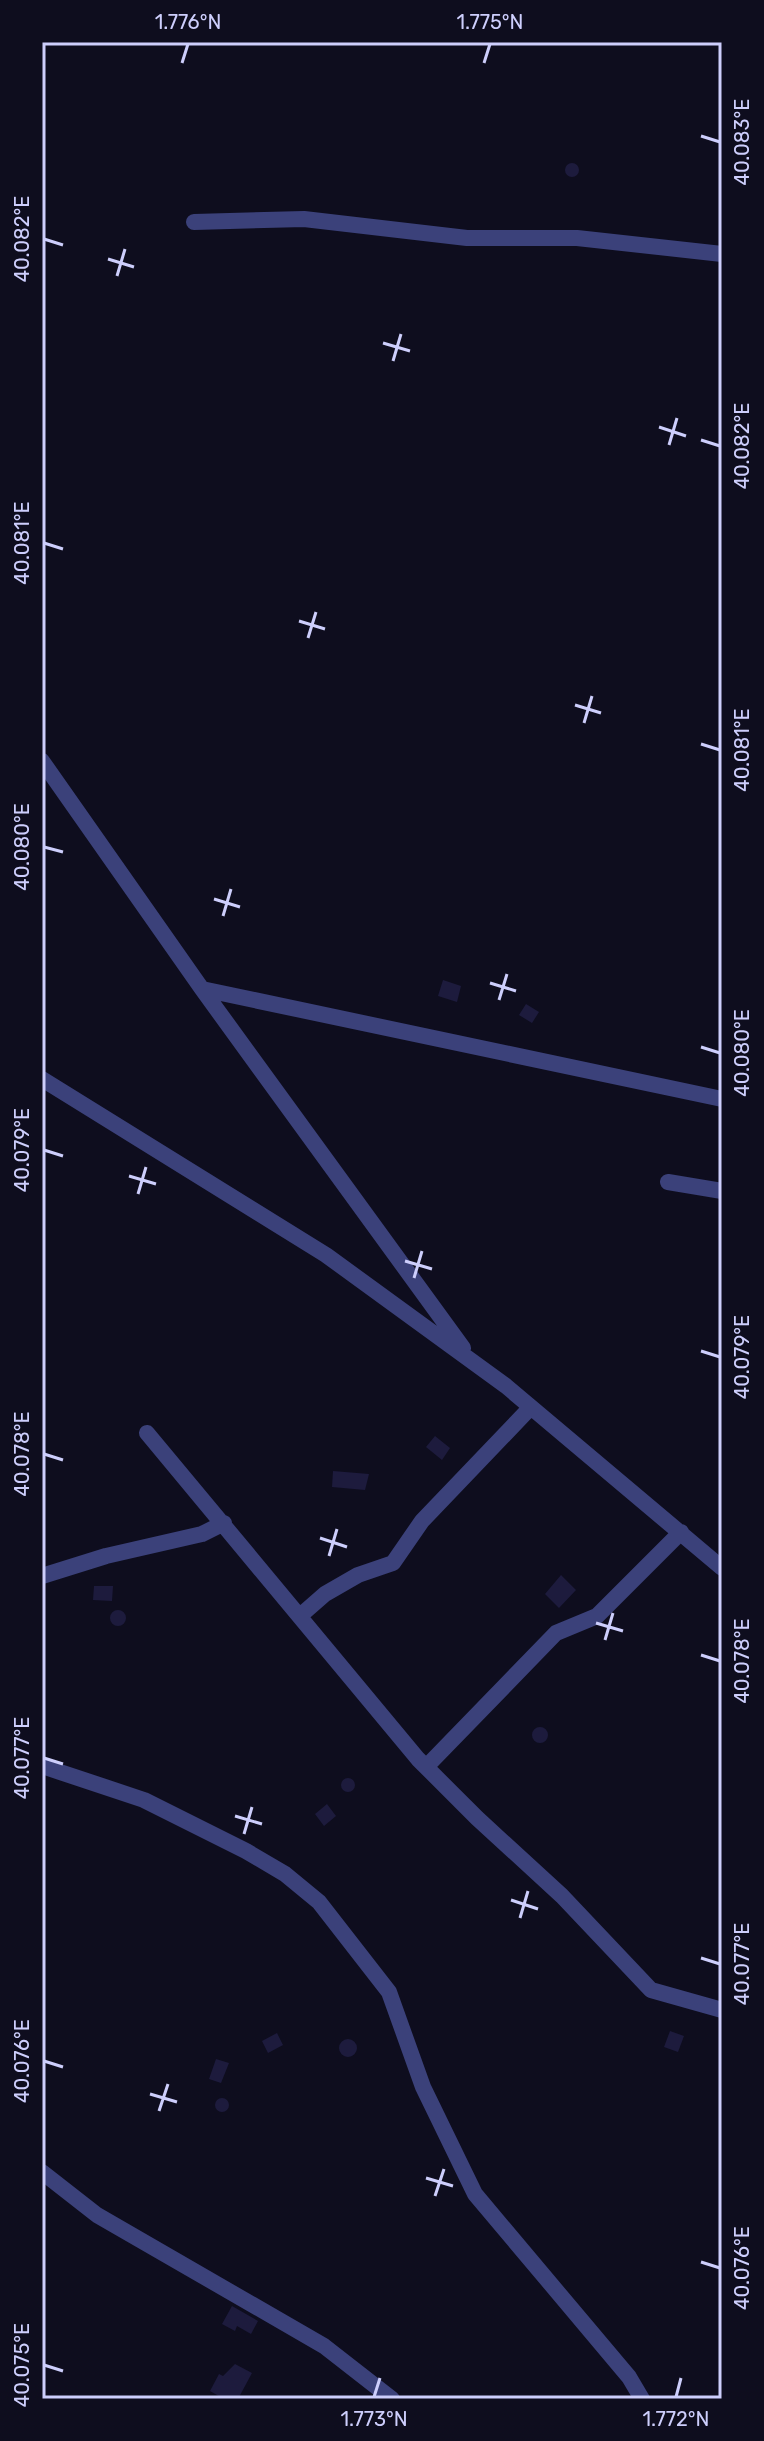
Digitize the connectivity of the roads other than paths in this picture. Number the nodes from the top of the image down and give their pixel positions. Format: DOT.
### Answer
graph roads {
  1 [pos="194,222"];
  2 [pos="722,254"];
  3 [pos="42,761"];
  4 [pos="202,989"];
  5 [pos="42,1079"];
  6 [pos="722,1099"];
  7 [pos="668,1182"];
  8 [pos="722,1191"];
  9 [pos="474,1362"];
  10 [pos="531,1407"];
  11 [pos="147,1433"];
  12 [pos="224,1523"];
  13 [pos="681,1532"];
  14 [pos="722,1568"];
  15 [pos="42,1576"];
  16 [pos="301,1615"];
  17 [pos="42,1766"];
  18 [pos="426,1767"];
  19 [pos="722,2010"];
  20 [pos="42,2172"];
  21 [pos="392,2399"];
  22 [pos="642,2399"];
  1 -- 2 [label="street"];
  3 -- 4 [label="street"];
  4 -- 6 [label="street"];
  4 -- 9 [label="street"];
  5 -- 9 [label="street"];
  7 -- 8 [label="street"];
  9 -- 10 [label="street"];
  10 -- 13 [label="street"];
  10 -- 16 [label="street"];
  11 -- 12 [label="street"];
  12 -- 15 [label="street"];
  12 -- 16 [label="street"];
  13 -- 14 [label="street"];
  13 -- 18 [label="street"];
  16 -- 18 [label="street"];
  17 -- 22 [label="street"];
  18 -- 19 [label="street"];
  20 -- 21 [label="street"];
}
